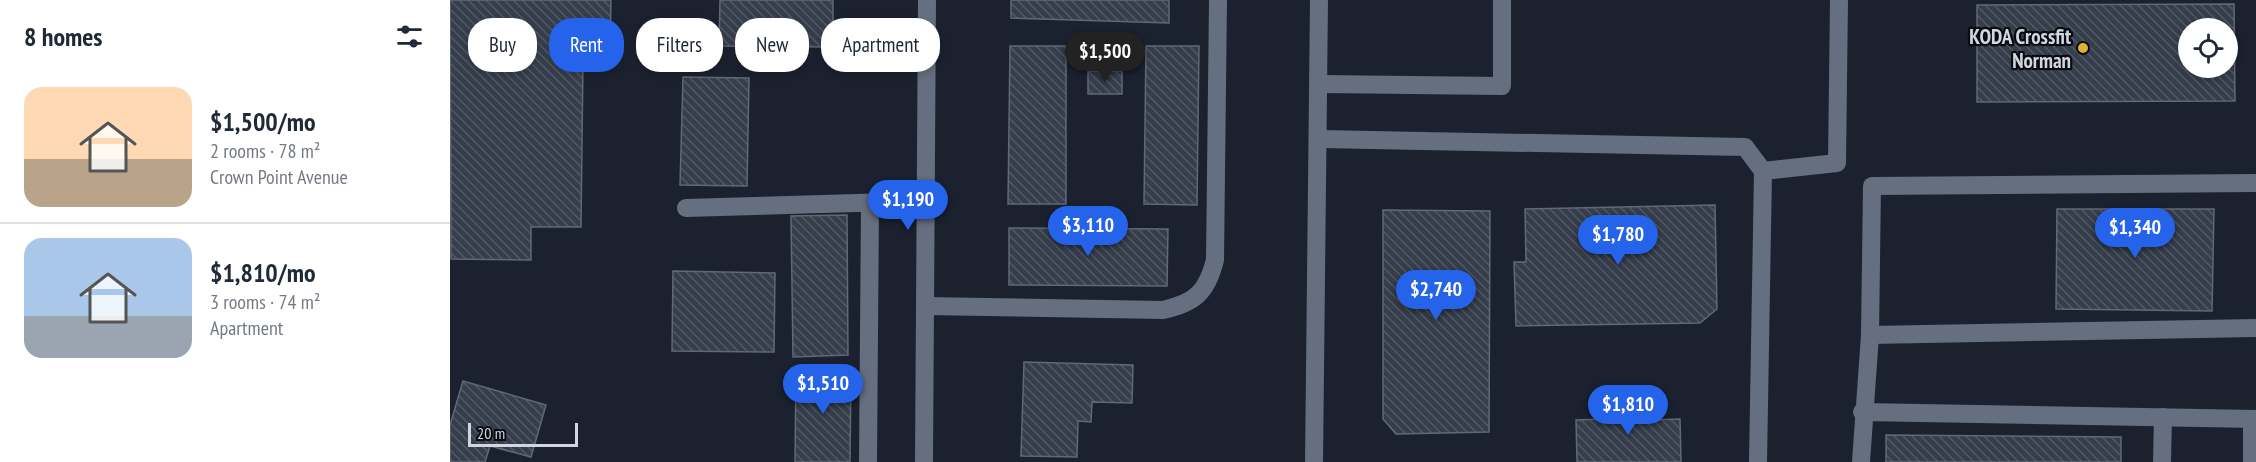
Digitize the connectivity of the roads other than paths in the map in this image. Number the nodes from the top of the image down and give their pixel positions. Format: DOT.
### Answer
graph roads {
  1 [pos="927,0"];
  2 [pos="1218,0"];
  3 [pos="1319,0"];
  4 [pos="1502,0"];
  5 [pos="1839,0"];
  6 [pos="1320,84"];
  7 [pos="1320,139"];
  8 [pos="1763,171"];
  9 [pos="2256,183"];
  10 [pos="926,201"];
  11 [pos="870,203"];
  12 [pos="686,208"];
  13 [pos="925,306"];
  14 [pos="2256,328"];
  15 [pos="1870,335"];
  16 [pos="1862,412"];
  17 [pos="2163,417"];
  18 [pos="2254,419"];
  19 [pos="868,462"];
  20 [pos="924,462"];
  21 [pos="1314,462"];
  22 [pos="1758,462"];
  23 [pos="1861,462"];
  24 [pos="2162,462"];
  25 [pos="2252,462"];
  1 -- 10 [label="street"];
  2 -- 13 [label="street"];
  3 -- 6 [label="street"];
  4 -- 6 [label="street"];
  5 -- 8 [label="street"];
  6 -- 7 [label="street"];
  7 -- 8 [label="street"];
  7 -- 21 [label="street"];
  8 -- 22 [label="street"];
  9 -- 15 [label="street"];
  10 -- 11 [label="street"];
  10 -- 13 [label="street"];
  11 -- 12 [label="street"];
  11 -- 19 [label="street"];
  13 -- 20 [label="street"];
  14 -- 15 [label="street"];
  15 -- 16 [label="street"];
  16 -- 17 [label="street"];
  16 -- 23 [label="street"];
  17 -- 18 [label="street"];
  17 -- 24 [label="street"];
  18 -- 25 [label="street"];
}
